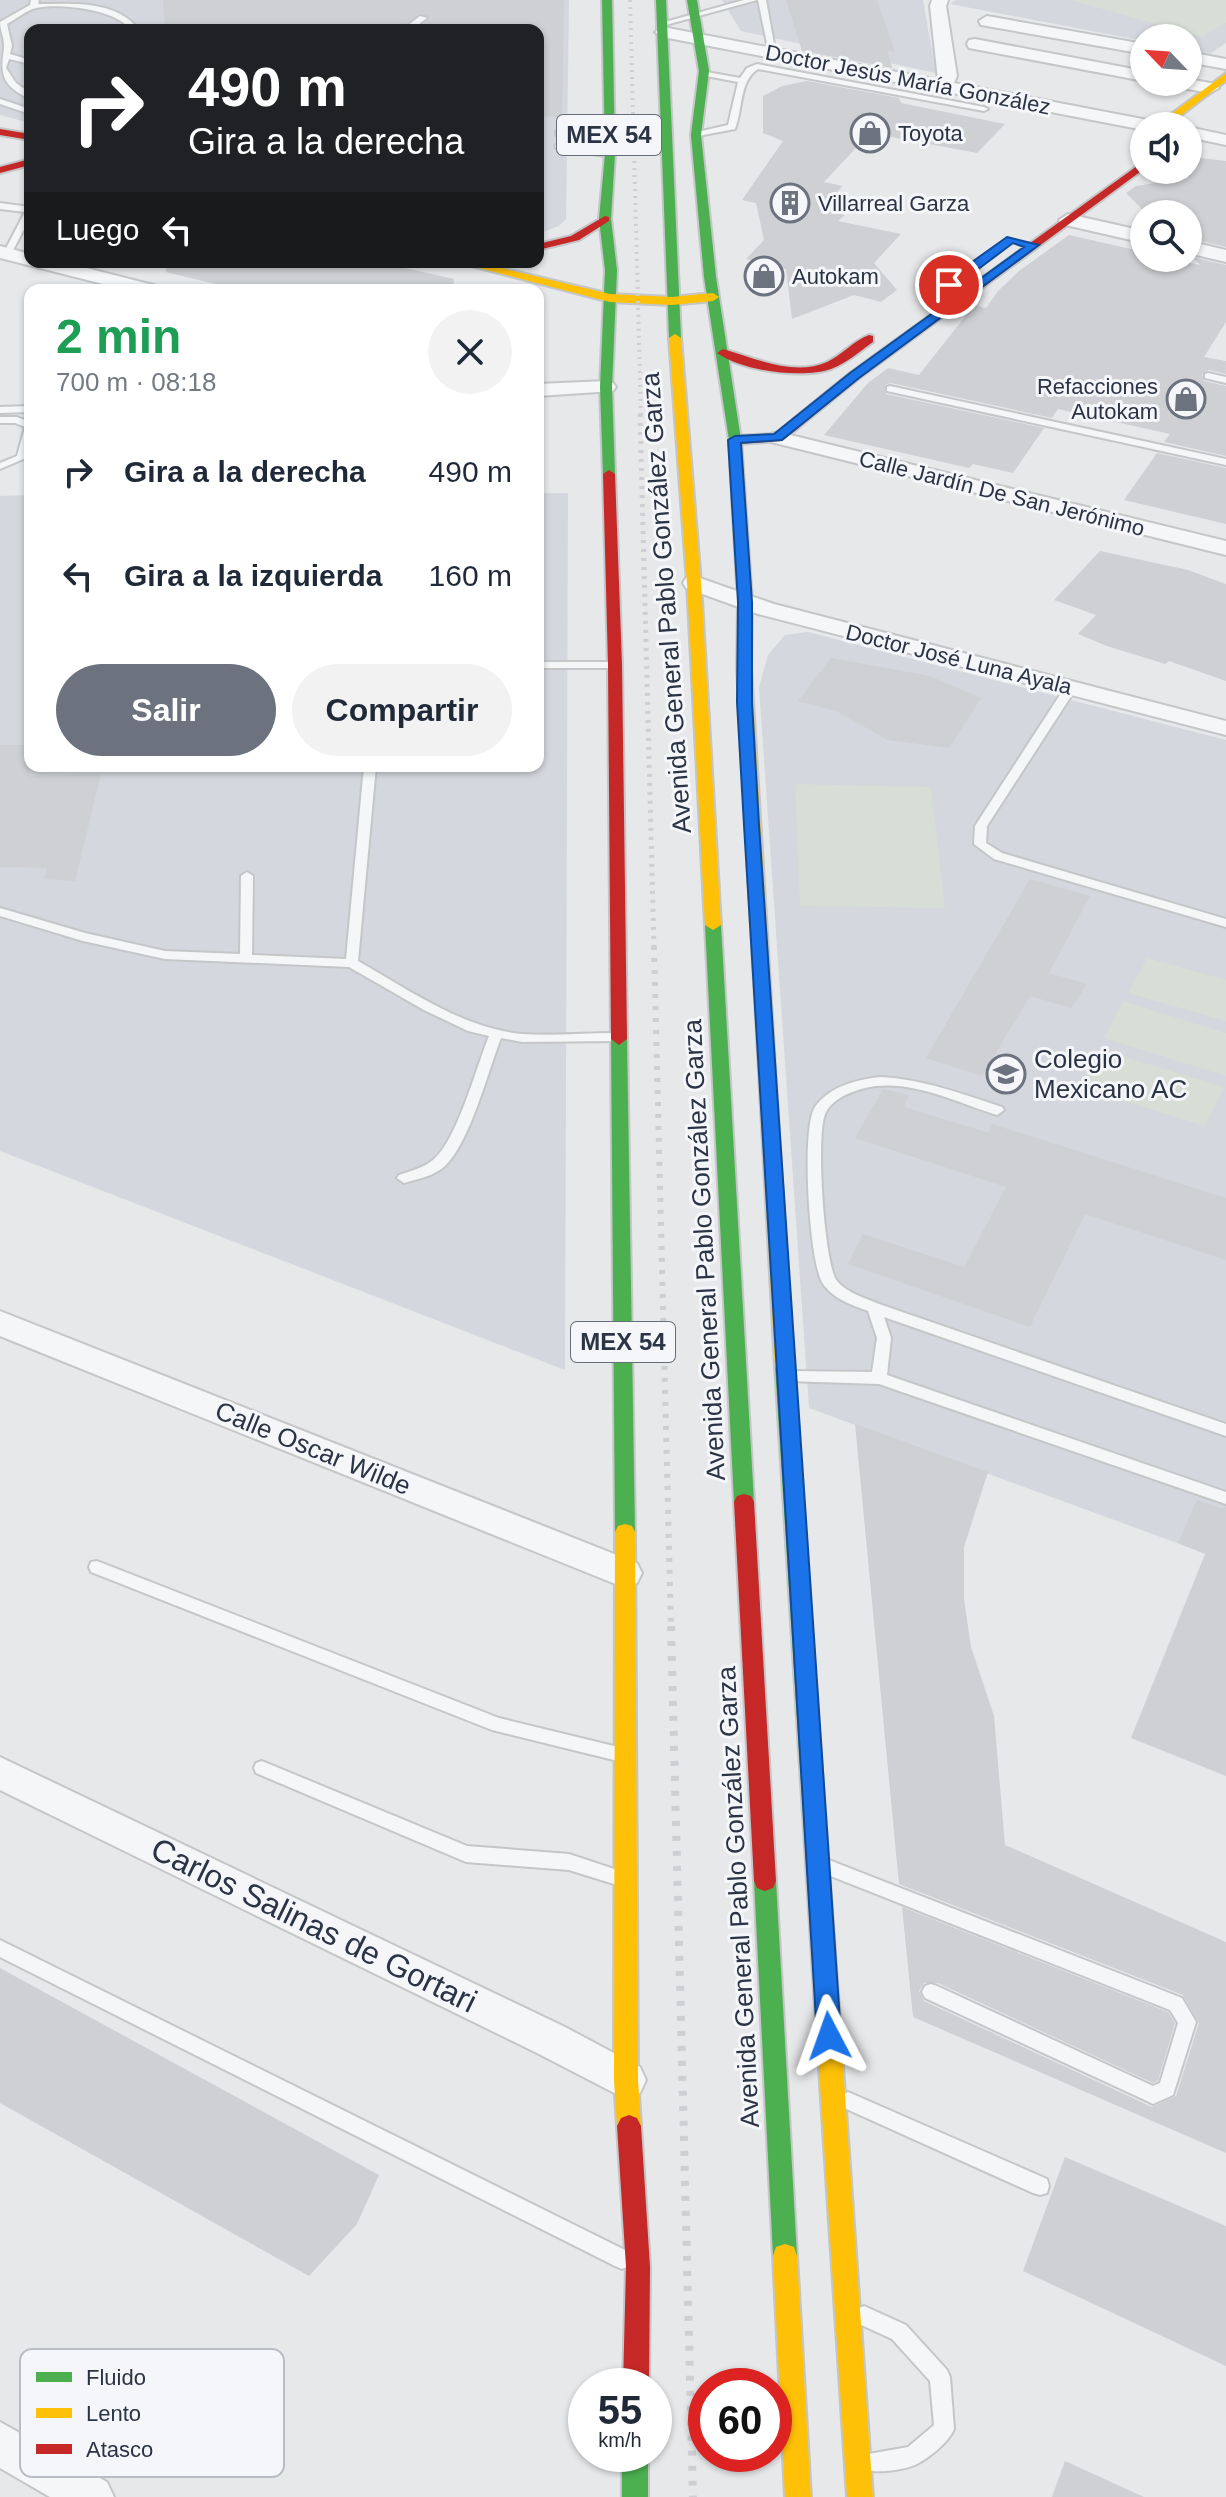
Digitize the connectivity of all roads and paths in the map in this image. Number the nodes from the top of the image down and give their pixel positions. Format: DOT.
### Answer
graph roads {
  1 [pos="607,0"];
  2 [pos="661,0"];
  3 [pos="753,0"];
  4 [pos="762,0"];
  5 [pos="940,0"];
  6 [pos="34,3"];
  7 [pos="694,8"];
  8 [pos="423,18"];
  9 [pos="987,21"];
  10 [pos="130,24"];
  11 [pos="414,24"];
  12 [pos="663,28"];
  13 [pos="701,39"];
  14 [pos="975,44"];
  15 [pos="1130,47"];
  16 [pos="773,53"];
  17 [pos="4,55"];
  18 [pos="24,60"];
  19 [pos="1202,60"];
  20 [pos="1226,64"];
  21 [pos="704,73"];
  22 [pos="1130,73"];
  23 [pos="1226,76"];
  24 [pos="743,81"];
  25 [pos="904,86"];
  26 [pos="1202,87"];
  27 [pos="1210,88"];
  28 [pos="939,92"];
  29 [pos="24,93"];
  30 [pos="0,101"];
  31 [pos="984,109"];
  32 [pos="24,110"];
  33 [pos="1178,112"];
  34 [pos="1207,116"];
  35 [pos="1202,120"];
  36 [pos="1130,122"];
  37 [pos="0,132"];
  38 [pos="559,133"];
  39 [pos="570,133"];
  40 [pos="609,133"];
  41 [pos="696,135"];
  42 [pos="1202,135"];
  43 [pos="24,136"];
  44 [pos="1226,140"];
  45 [pos="559,146"];
  46 [pos="570,148"];
  47 [pos="0,151"];
  48 [pos="610,154"];
  49 [pos="24,158"];
  50 [pos="24,162"];
  51 [pos="0,170"];
  52 [pos="1130,172"];
  53 [pos="0,206"];
  54 [pos="24,209"];
  55 [pos="1064,211"];
  56 [pos="605,219"];
  57 [pos="24,226"];
  58 [pos="1130,232"];
  59 [pos="1011,239"];
  60 [pos="1033,245"];
  61 [pos="544,246"];
  62 [pos="1202,250"];
  63 [pos="4,253"];
  64 [pos="544,255"];
  65 [pos="1226,256"];
  66 [pos="24,258"];
  67 [pos="567,260"];
  68 [pos="64,268"];
  69 [pos="487,268"];
  70 [pos="625,274"];
  71 [pos="673,277"];
  72 [pos="710,277"];
  73 [pos="126,284"];
  74 [pos="713,297"];
  75 [pos="610,298"];
  76 [pos="672,301"];
  77 [pos="896,322"];
  78 [pos="928,323"];
  79 [pos="723,353"];
  80 [pos="826,366"];
  81 [pos="854,376"];
  82 [pos="1208,376"];
  83 [pos="1226,380"];
  84 [pos="707,383"];
  85 [pos="606,387"];
  86 [pos="890,389"];
  87 [pos="544,390"];
  88 [pos="24,409"];
  89 [pos="0,410"];
  90 [pos="0,420"];
  91 [pos="24,423"];
  92 [pos="778,438"];
  93 [pos="735,440"];
  94 [pos="714,444"];
  95 [pos="24,447"];
  96 [pos="736,462"];
  97 [pos="1226,462"];
  98 [pos="0,466"];
  99 [pos="1226,548"];
  100 [pos="694,583"];
  101 [pos="745,602"];
  102 [pos="544,665"];
  103 [pos="615,665"];
  104 [pos="1071,687"];
  105 [pos="1226,728"];
  106 [pos="369,772"];
  107 [pos="247,876"];
  108 [pos="0,912"];
  109 [pos="1226,923"];
  110 [pos="246,959"];
  111 [pos="352,963"];
  112 [pos="496,1033"];
  113 [pos="619,1037"];
  114 [pos="997,1110"];
  115 [pos="404,1178"];
  116 [pos="874,1308"];
  117 [pos="0,1323"];
  118 [pos="785,1377"];
  119 [pos="879,1378"];
  120 [pos="1226,1430"];
  121 [pos="1226,1498"];
  122 [pos="97,1567"];
  123 [pos="625,1573"];
  124 [pos="626,1756"];
  125 [pos="262,1768"];
  126 [pos="0,1773"];
  127 [pos="817,1863"];
  128 [pos="626,1879"];
  129 [pos="0,1948"];
  130 [pos="931,1992"];
  131 [pos="626,2080"];
  132 [pos="833,2094"];
  133 [pos="1040,2186"];
  134 [pos="638,2267"];
  135 [pos="848,2309"];
  136 [pos="636,2368"];
  137 [pos="0,2444"];
  138 [pos="20,2456"];
  139 [pos="858,2464"];
  140 [pos="635,2472"];
  141 [pos="57,2477"];
  142 [pos="92,2497"];
  143 [pos="635,2497"];
  144 [pos="798,2497"];
  145 [pos="860,2497"];
  1 -- 40 [label="main road, Avenida General Pablo González Garza / MEX 54"];
  2 -- 12 [label="main road, Avenida General Pablo González Garza / MEX 54"];
  3 -- 7 [label="lane"];
  4 -- 16 [label="lane"];
  5 -- 28 [label="street"];
  6 -- 10 [label="lane"];
  6 -- 17 [label="lane"];
  7 -- 12 [label="lane"];
  7 -- 13 [label="main road, MEX 54"];
  8 -- 11 [label="lane"];
  9 -- 15 [label="street"];
  12 -- 13 [label="street, Doctor Jesús María González"];
  12 -- 71 [label="main road, Avenida General Pablo González Garza / MEX 54"];
  13 -- 16 [label="street, Doctor Jesús María González"];
  13 -- 21 [label="main road, MEX 54"];
  14 -- 22 [label="street"];
  16 -- 25 [label="street, Doctor Jesús María González"];
  17 -- 18 [label="lane"];
  17 -- 29 [label="lane"];
  19 -- 20 [label="street"];
  21 -- 24 [label="lane"];
  21 -- 41 [label="main road, MEX 54"];
  23 -- 27 [label="main road"];
  24 -- 25 [label="lane"];
  24 -- 41 [label="lane"];
  25 -- 28 [label="street, Doctor Jesús María González"];
  26 -- 27 [label="street"];
  27 -- 33 [label="main road"];
  28 -- 31 [label="lane"];
  28 -- 36 [label="street, Doctor Jesús María González"];
  30 -- 32 [label="lane"];
  34 -- 35 [label="main road"];
  37 -- 43 [label="main road"];
  38 -- 39 [label="lane"];
  39 -- 40 [label="lane"];
  39 -- 46 [label="lane"];
  40 -- 48 [label="main road, Avenida General Pablo González Garza / MEX 54"];
  41 -- 72 [label="main road, MEX 54"];
  42 -- 44 [label="street"];
  45 -- 46 [label="lane"];
  46 -- 48 [label="lane"];
  47 -- 49 [label="main road"];
  48 -- 56 [label="main road, Avenida General Pablo González Garza / MEX 54"];
  50 -- 51 [label="main road"];
  52 -- 55 [label="main road"];
  53 -- 54 [label="lane"];
  55 -- 58 [label="street"];
  55 -- 59 [label="main road"];
  55 -- 60 [label="main road"];
  56 -- 61 [label="main road"];
  56 -- 70 [label="main road, Avenida General Pablo González Garza / MEX 54"];
  57 -- 63 [label="lane"];
  59 -- 60 [label="main road"];
  59 -- 77 [label="main road"];
  60 -- 78 [label="main road"];
  62 -- 65 [label="street"];
  63 -- 66 [label="street"];
  64 -- 67 [label="main road"];
  68 -- 73 [label="street"];
  69 -- 75 [label="main road"];
  70 -- 71 [label="main road"];
  70 -- 75 [label="main road, Avenida General Pablo González Garza / MEX 54"];
  70 -- 76 [label="main road"];
  71 -- 72 [label="main road"];
  71 -- 76 [label="main road, Avenida General Pablo González Garza / MEX 54"];
  72 -- 74 [label="main road, MEX 54"];
  74 -- 76 [label="main road"];
  74 -- 79 [label="main road, MEX 54"];
  75 -- 76 [label="main road"];
  75 -- 85 [label="main road, Avenida General Pablo González Garza / MEX 54"];
  76 -- 84 [label="main road"];
  76 -- 100 [label="main road, Avenida General Pablo González Garza / MEX 54"];
  77 -- 78 [label="main road"];
  77 -- 80 [label="main road"];
  78 -- 81 [label="main road"];
  79 -- 80 [label="main road"];
  79 -- 93 [label="main road, MEX 54"];
  80 -- 81 [label="main road"];
  81 -- 92 [label="main road"];
  82 -- 83 [label="lane"];
  85 -- 87 [label="street"];
  85 -- 103 [label="main road, Avenida General Pablo González Garza / MEX 54"];
  86 -- 97 [label="lane"];
  88 -- 89 [label="lane"];
  90 -- 91 [label="lane"];
  92 -- 93 [label="main road"];
  92 -- 99 [label="street, Calle Jardín De San Jerónimo"];
  93 -- 96 [label="main road, MEX 54"];
  94 -- 96 [label="main road"];
  95 -- 98 [label="lane"];
  96 -- 101 [label="main road, MEX 54"];
  100 -- 101 [label="street, Doctor José Luna Ayala"];
  100 -- 144 [label="main road, Avenida General Pablo González Garza / MEX 54"];
  101 -- 104 [label="street, Doctor José Luna Ayala"];
  101 -- 118 [label="main road, MEX 54"];
  102 -- 103 [label="lane"];
  103 -- 113 [label="main road, Avenida General Pablo González Garza / MEX 54"];
  104 -- 105 [label="street, Doctor José Luna Ayala"];
  104 -- 109 [label="lane"];
  106 -- 111 [label="lane"];
  107 -- 110 [label="lane"];
  108 -- 110 [label="lane"];
  110 -- 111 [label="lane"];
  111 -- 112 [label="lane"];
  112 -- 113 [label="lane"];
  112 -- 115 [label="lane"];
  113 -- 123 [label="main road, Avenida General Pablo González Garza / MEX 54"];
  114 -- 116 [label="lane"];
  116 -- 119 [label="lane"];
  116 -- 120 [label="lane"];
  117 -- 123 [label="street, Calle Oscar Wilde"];
  118 -- 119 [label="lane"];
  118 -- 127 [label="main road, MEX 54"];
  119 -- 121 [label="lane"];
  122 -- 124 [label="lane"];
  123 -- 124 [label="main road, Avenida General Pablo González Garza / MEX 54"];
  124 -- 128 [label="main road, Avenida General Pablo González Garza / MEX 54"];
  125 -- 128 [label="lane"];
  126 -- 131 [label="street, Carlos Salinas de Gortari"];
  127 -- 130 [label="lane"];
  127 -- 132 [label="main road, MEX 54"];
  128 -- 131 [label="main road, Avenida General Pablo González Garza / MEX 54"];
  129 -- 134 [label="lane"];
  131 -- 134 [label="main road, Avenida General Pablo González Garza / MEX 54"];
  132 -- 133 [label="lane"];
  132 -- 135 [label="main road, MEX 54"];
  134 -- 136 [label="main road, Avenida General Pablo González Garza / MEX 54"];
  135 -- 139 [label="main road, MEX 54"];
  135 -- 139 [label="lane"];
  137 -- 138 [label="street"];
  139 -- 145 [label="main road, MEX 54"];
  140 -- 143 [label="main road"];
  141 -- 142 [label="street"];
}
